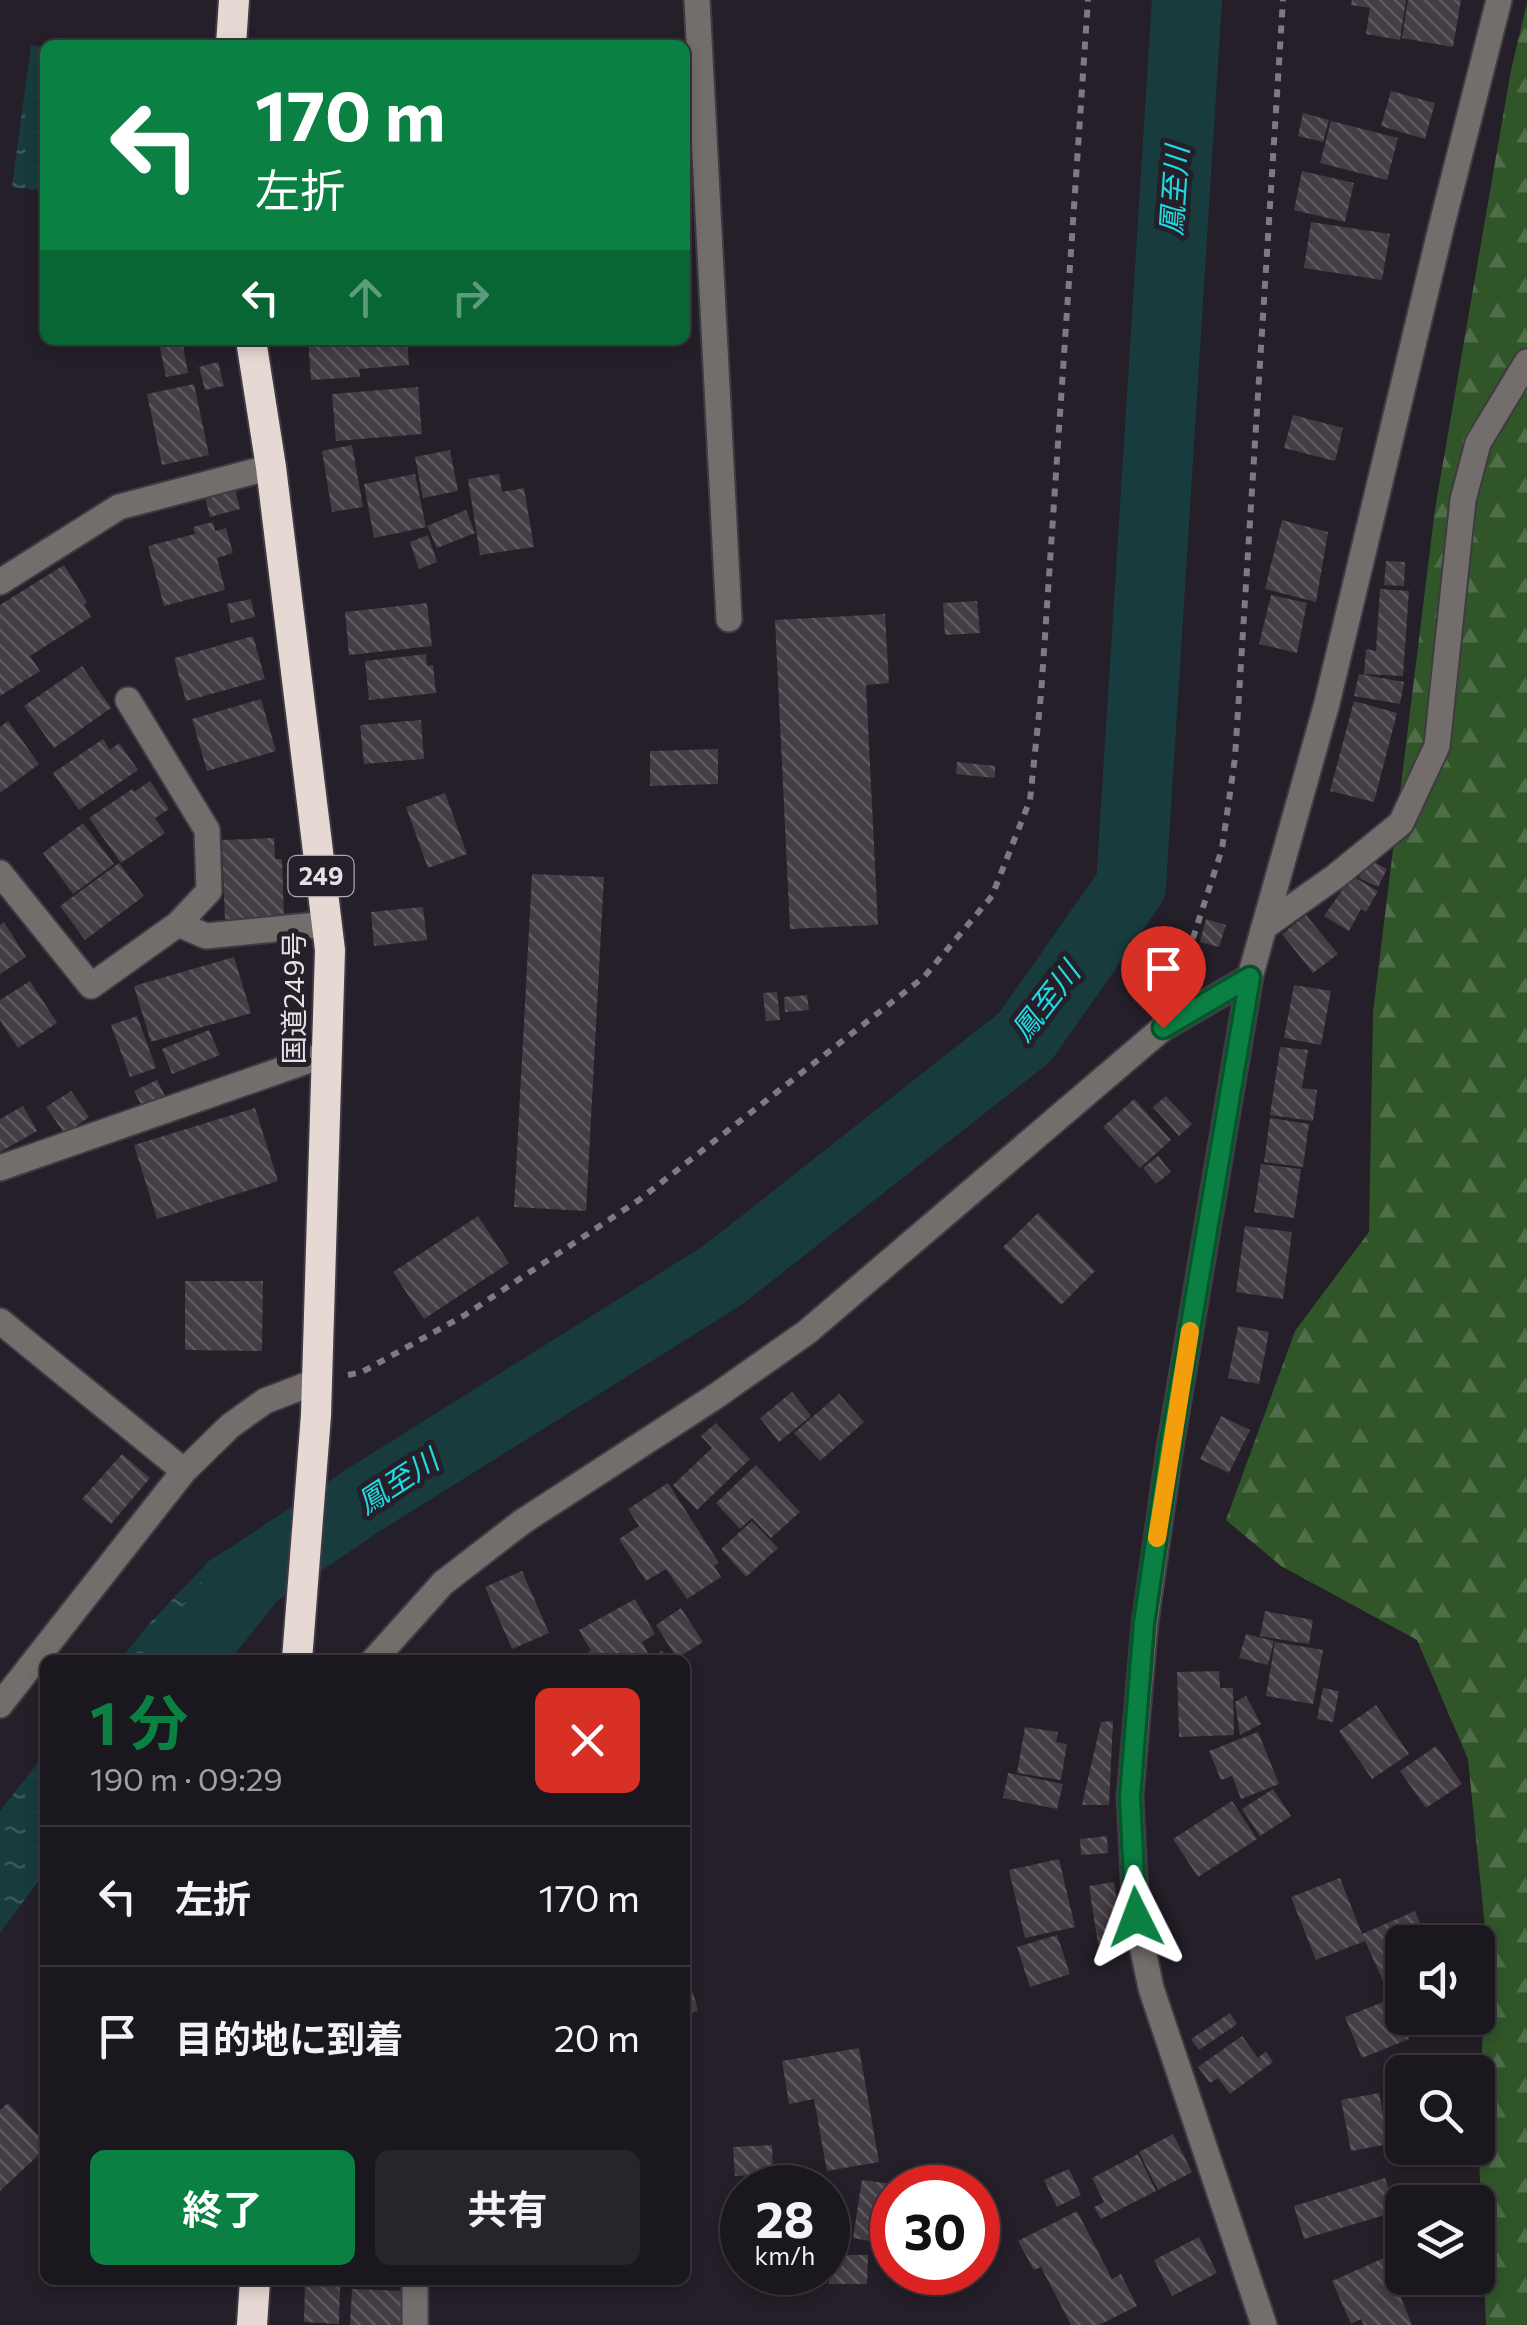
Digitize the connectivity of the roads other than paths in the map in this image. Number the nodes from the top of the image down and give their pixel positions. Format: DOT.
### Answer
graph roads {
  1 [pos="234,0"];
  2 [pos="698,0"];
  3 [pos="1499,0"];
  4 [pos="231,40"];
  5 [pos="252,345"];
  6 [pos="1527,362"];
  7 [pos="271,467"];
  8 [pos="0,582"];
  9 [pos="730,619"];
  10 [pos="128,700"];
  11 [pos="0,873"];
  12 [pos="178,924"];
  13 [pos="327,924"];
  14 [pos="1264,926"];
  15 [pos="1250,977"];
  16 [pos="327,1054"];
  17 [pos="0,1168"];
  18 [pos="0,1321"];
  19 [pos="317,1381"];
  20 [pos="184,1471"];
  21 [pos="297,1655"];
  22 [pos="378,1655"];
  23 [pos="0,1705"];
  24 [pos="255,2285"];
  25 [pos="415,2285"];
  26 [pos="252,2325"];
  27 [pos="415,2325"];
  28 [pos="1264,2325"];
  1 -- 4 [label="highway"];
  2 -- 9 [label="street"];
  3 -- 14 [label="street"];
  5 -- 7 [label="highway, 国道249号 / 249"];
  6 -- 14 [label="street"];
  7 -- 8 [label="street"];
  7 -- 13 [label="highway, 国道249号 / 249"];
  10 -- 12 [label="street"];
  11 -- 12 [label="street"];
  12 -- 13 [label="street"];
  13 -- 16 [label="highway, 国道249号 / 249"];
  14 -- 15 [label="street"];
  15 -- 22 [label="street"];
  15 -- 28 [label="street"];
  16 -- 17 [label="street"];
  16 -- 19 [label="highway, 国道249号 / 249"];
  18 -- 20 [label="street"];
  19 -- 20 [label="street"];
  19 -- 21 [label="highway, 国道249号 / 249"];
  20 -- 23 [label="street"];
  24 -- 26 [label="highway"];
  25 -- 27 [label="street"];
}
